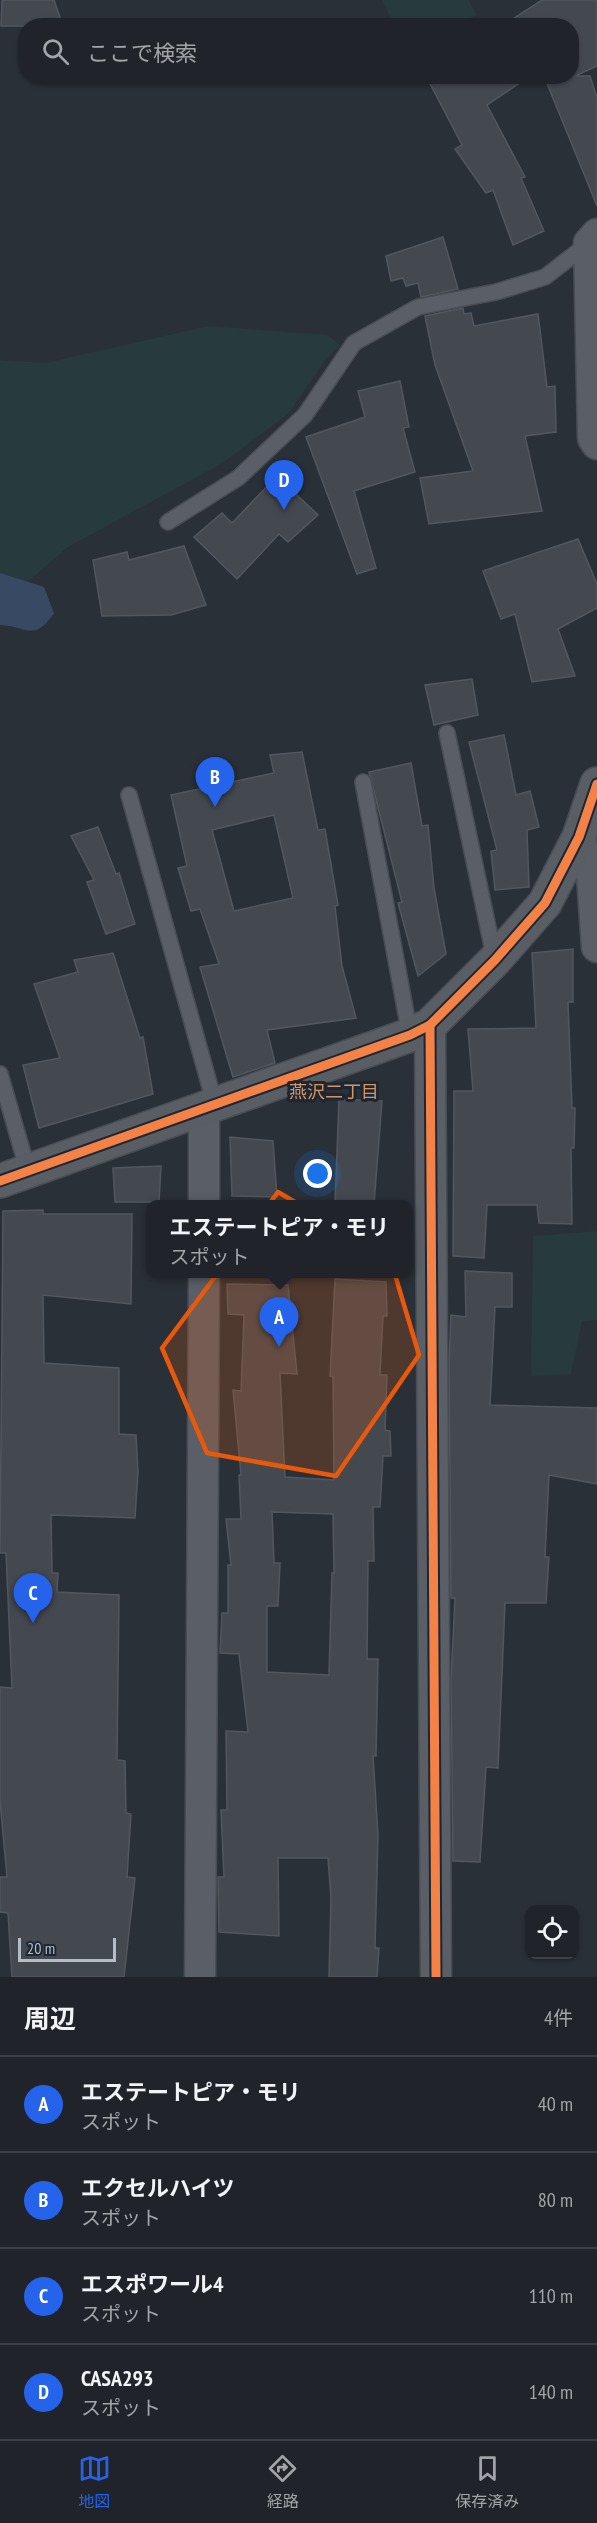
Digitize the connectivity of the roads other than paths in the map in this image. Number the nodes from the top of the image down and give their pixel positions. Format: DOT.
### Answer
graph roads {
  1 [pos="593,239"];
  2 [pos="597,444"];
  3 [pos="168,522"];
  4 [pos="447,733"];
  5 [pos="363,782"];
  6 [pos="597,784"];
  7 [pos="129,795"];
  8 [pos="579,837"];
  9 [pos="597,947"];
  10 [pos="495,960"];
  11 [pos="420,1030"];
  12 [pos="0,1074"];
  13 [pos="210,1107"];
  14 [pos="14,1176"];
  15 [pos="204,1200"];
  16 [pos="204,1278"];
  17 [pos="200,1977"];
  18 [pos="436,1977"];
  1 -- 2 [label="street"];
  1 -- 3 [label="lane"];
  4 -- 10 [label="lane"];
  5 -- 11 [label="lane"];
  6 -- 8 [label="street"];
  7 -- 13 [label="lane"];
  8 -- 9 [label="street"];
  8 -- 10 [label="street"];
  10 -- 11 [label="street"];
  11 -- 13 [label="street"];
  11 -- 18 [label="street"];
  12 -- 14 [label="lane"];
  13 -- 14 [label="street"];
  13 -- 15 [label="street"];
  16 -- 17 [label="street"];
}
